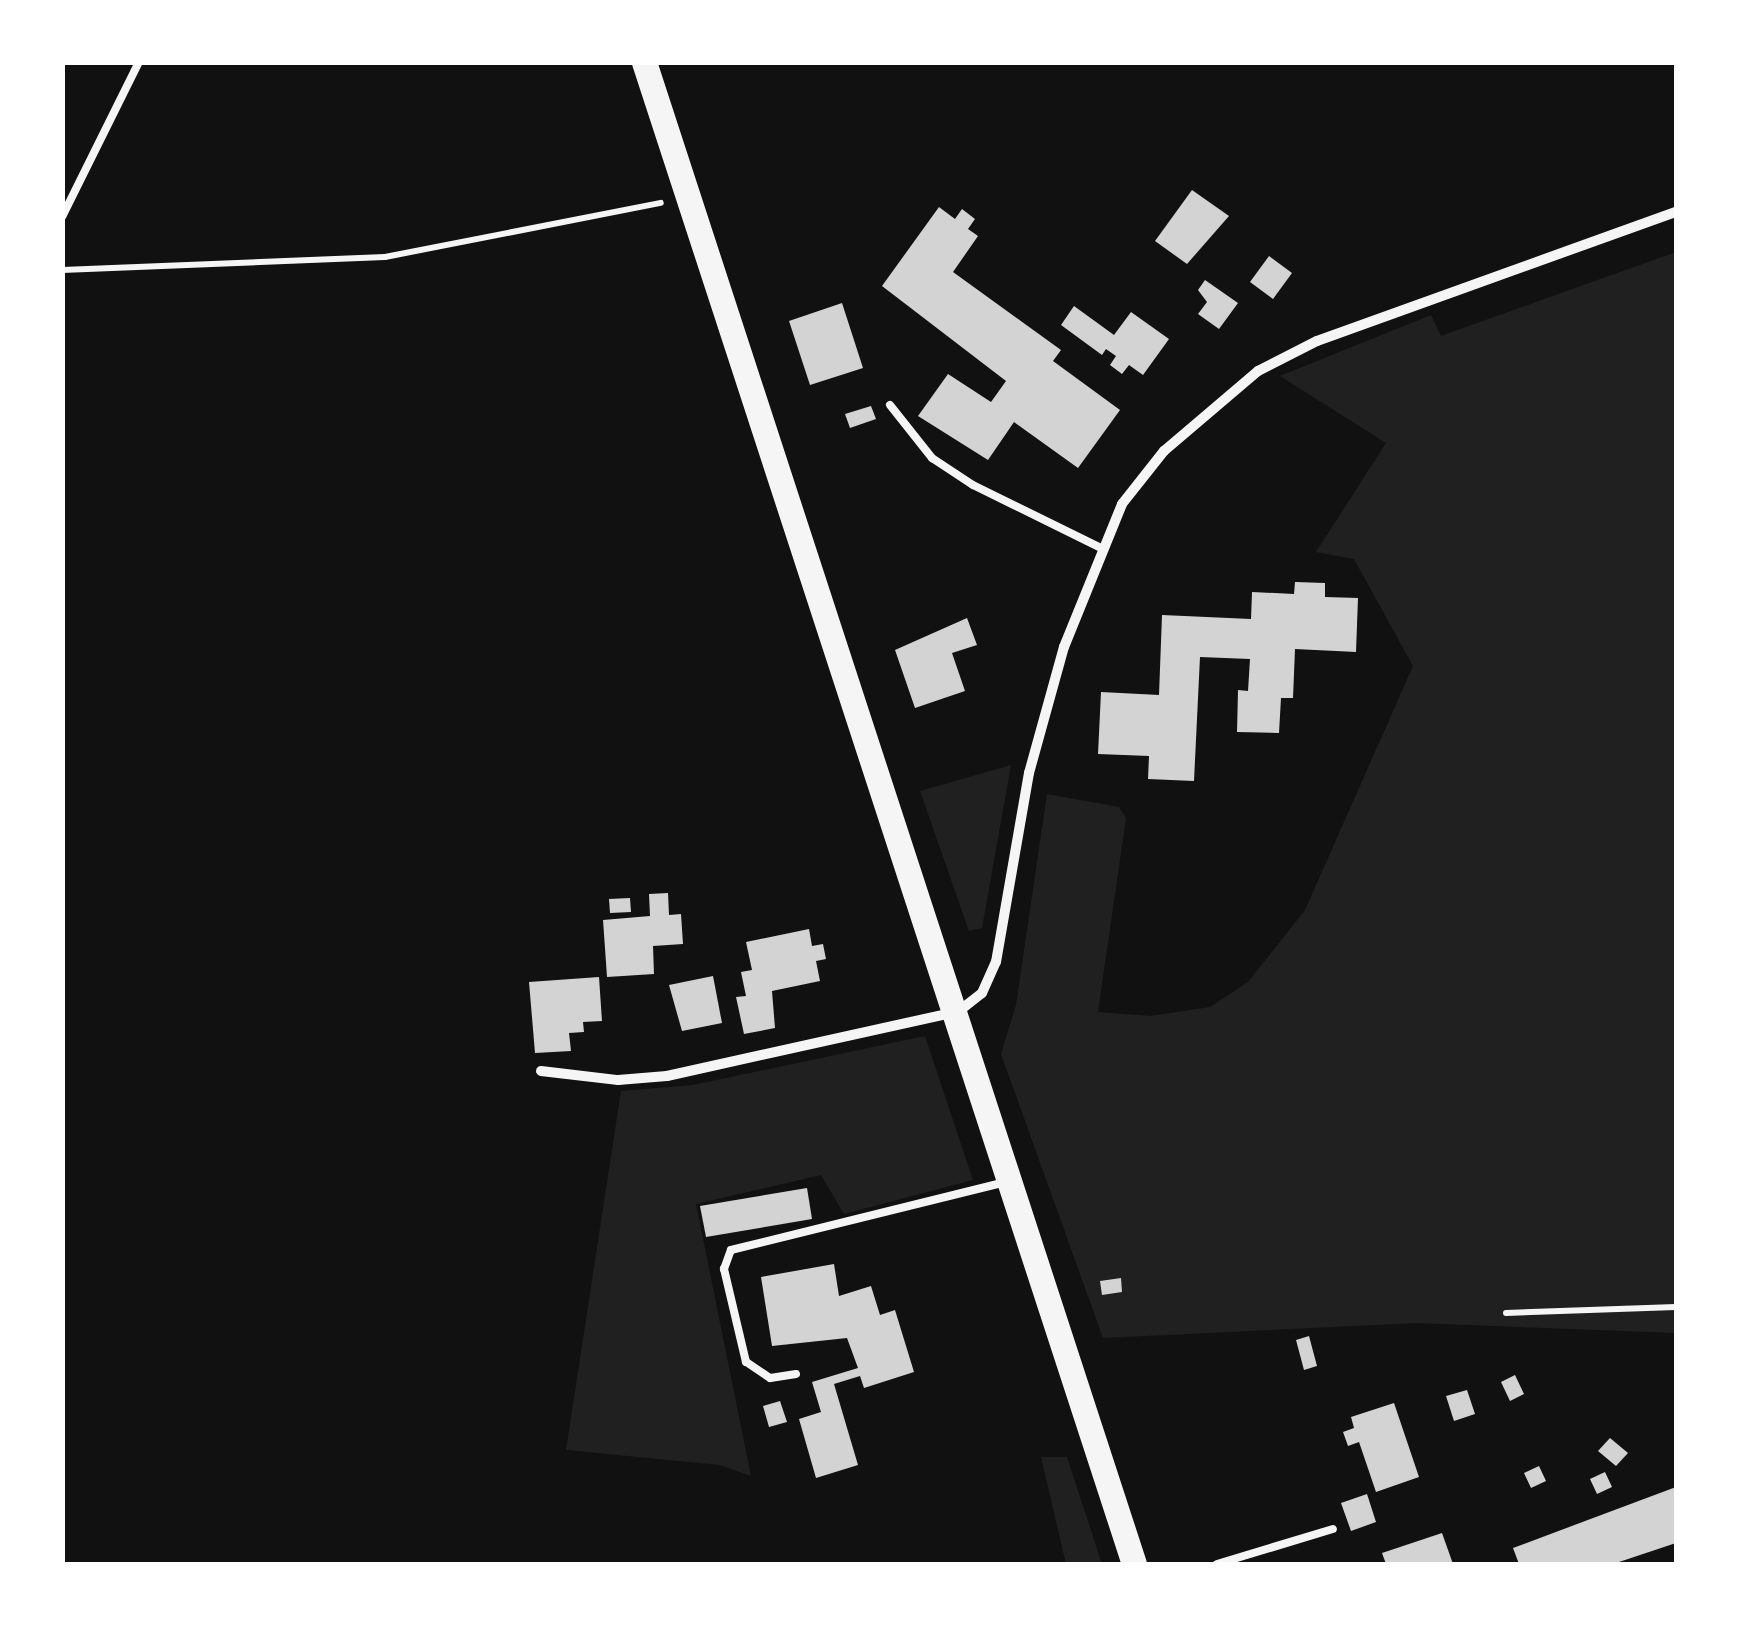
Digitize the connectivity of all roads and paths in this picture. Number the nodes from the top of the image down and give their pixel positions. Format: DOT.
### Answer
graph roads {
  1 [pos="140,62"];
  2 [pos="644,62"];
  3 [pos="689,197"];
  4 [pos="1676,212"];
  5 [pos="62,217"];
  6 [pos="62,270"];
  7 [pos="890,405"];
  8 [pos="1101,548"];
  9 [pos="959,1010"];
  10 [pos="541,1071"];
  11 [pos="1009,1180"];
  12 [pos="1676,1307"];
  13 [pos="1506,1313"];
  14 [pos="796,1374"];
  15 [pos="1333,1529"];
  16 [pos="1134,1564"];
  17 [pos="1218,1564"];
  1 -- 5 [label="lane"];
  2 -- 3 [label="main road"];
  3 -- 6 [label="path"];
  3 -- 9 [label="main road"];
  4 -- 8 [label="street"];
  7 -- 8 [label="lane"];
  8 -- 9 [label="street"];
  9 -- 10 [label="street"];
  9 -- 11 [label="main road"];
  11 -- 14 [label="lane"];
  11 -- 16 [label="main road"];
  12 -- 13 [label="path"];
  15 -- 17 [label="lane"];
}
